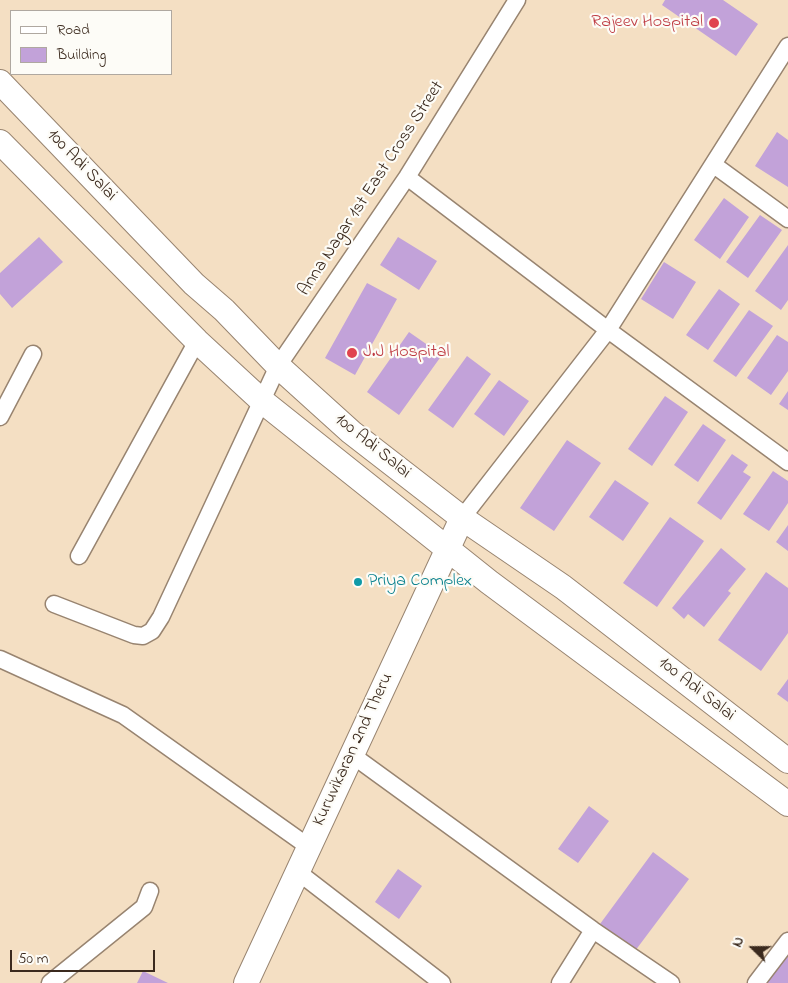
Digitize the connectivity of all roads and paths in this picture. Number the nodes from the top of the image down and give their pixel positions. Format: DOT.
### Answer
graph roads {
  1 [pos="517,0"];
  2 [pos="788,46"];
  3 [pos="0,82"];
  4 [pos="0,142"];
  5 [pos="714,165"];
  6 [pos="407,177"];
  7 [pos="788,219"];
  8 [pos="608,330"];
  9 [pos="197,341"];
  10 [pos="33,354"];
  11 [pos="278,366"];
  12 [pos="262,401"];
  13 [pos="0,417"];
  14 [pos="788,462"];
  15 [pos="462,518"];
  16 [pos="448,550"];
  17 [pos="79,556"];
  18 [pos="54,604"];
  19 [pos="0,659"];
  20 [pos="352,755"];
  21 [pos="788,761"];
  22 [pos="788,804"];
  23 [pos="309,847"];
  24 [pos="298,872"];
  25 [pos="150,891"];
  26 [pos="593,930"];
  27 [pos="788,941"];
  28 [pos="50,983"];
  29 [pos="246,983"];
  30 [pos="442,983"];
  31 [pos="560,983"];
  32 [pos="671,983"];
  33 [pos="756,983"];
  1 -- 6 [label="street, Anna Nagar 1st East Cross Street"];
  2 -- 5 [label="street"];
  3 -- 11 [label="main road, 100 Adi Salai"];
  4 -- 9 [label="main road, 100 Adi Salai"];
  5 -- 7 [label="street"];
  5 -- 8 [label="street"];
  6 -- 8 [label="street"];
  6 -- 11 [label="street, Anna Nagar 1st East Cross Street"];
  8 -- 14 [label="street"];
  8 -- 15 [label="street"];
  9 -- 12 [label="main road, 100 Adi Salai"];
  9 -- 17 [label="street"];
  10 -- 13 [label="street"];
  11 -- 12 [label="street, Anna Nagar 1st East Cross Street"];
  11 -- 15 [label="main road, 100 Adi Salai"];
  12 -- 16 [label="main road, 100 Adi Salai"];
  12 -- 18 [label="street, Anna Nagar 1st East Cross Street"];
  15 -- 16 [label="main road, Kuruvikaran 2nd Theru"];
  15 -- 21 [label="main road, 100 Adi Salai"];
  16 -- 20 [label="main road, Kuruvikaran 2nd Theru"];
  16 -- 22 [label="main road, 100 Adi Salai"];
  19 -- 23 [label="street"];
  20 -- 23 [label="main road, Kuruvikaran 2nd Theru"];
  20 -- 26 [label="street"];
  23 -- 24 [label="main road, Kuruvikaran 2nd Theru"];
  24 -- 29 [label="main road, Kuruvikaran 2nd Theru"];
  24 -- 30 [label="street"];
  25 -- 28 [label="street"];
  26 -- 31 [label="street"];
  26 -- 32 [label="street"];
  27 -- 33 [label="street"];
}
